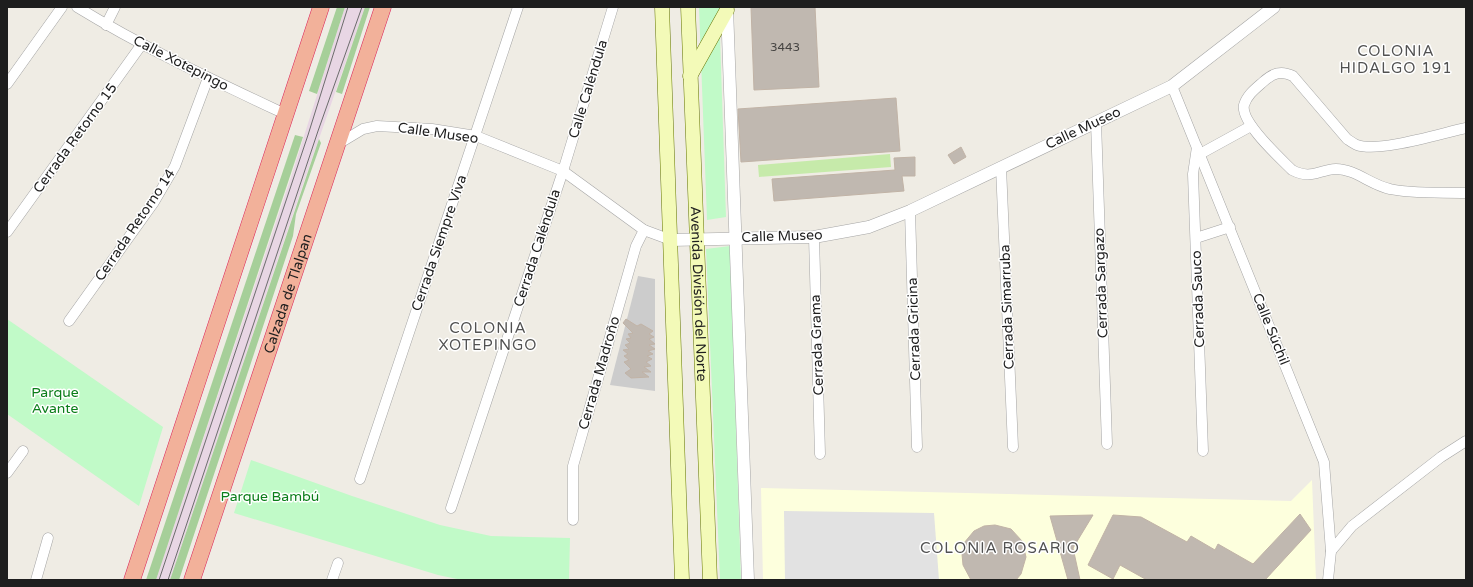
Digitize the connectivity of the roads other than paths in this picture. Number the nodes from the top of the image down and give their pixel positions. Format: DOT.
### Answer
graph roads {
  1 [pos="62,7"];
  2 [pos="76,7"];
  3 [pos="115,7"];
  4 [pos="321,7"];
  5 [pos="383,7"];
  6 [pos="518,7"];
  7 [pos="613,7"];
  8 [pos="662,7"];
  9 [pos="688,7"];
  10 [pos="1274,7"];
  11 [pos="727,9"];
  12 [pos="106,25"];
  13 [pos="142,44"];
  14 [pos="690,76"];
  15 [pos="208,78"];
  16 [pos="7,84"];
  17 [pos="1172,86"];
  18 [pos="287,115"];
  19 [pos="1096,122"];
  20 [pos="1251,126"];
  21 [pos="1466,128"];
  22 [pos="476,136"];
  23 [pos="336,145"];
  24 [pos="1199,150"];
  25 [pos="1001,167"];
  26 [pos="563,171"];
  27 [pos="1466,193"];
  28 [pos="910,211"];
  29 [pos="1230,226"];
  30 [pos="644,230"];
  31 [pos="7,232"];
  32 [pos="735,237"];
  33 [pos="814,237"];
  34 [pos="695,238"];
  35 [pos="1196,238"];
  36 [pos="671,240"];
  37 [pos="69,321"];
  38 [pos="1466,441"];
  39 [pos="1107,444"];
  40 [pos="917,447"];
  41 [pos="1013,447"];
  42 [pos="23,450"];
  43 [pos="1203,451"];
  44 [pos="820,454"];
  45 [pos="7,473"];
  46 [pos="360,479"];
  47 [pos="451,508"];
  48 [pos="573,520"];
  49 [pos="48,538"];
  50 [pos="1331,551"];
  51 [pos="338,563"];
  52 [pos="36,580"];
  53 [pos="132,580"];
  54 [pos="192,580"];
  55 [pos="332,580"];
  56 [pos="682,580"];
  57 [pos="710,580"];
  58 [pos="748,580"];
  59 [pos="1328,580"];
  1 -- 16 [label="street"];
  2 -- 12 [label="street, Calle Xotepingo"];
  3 -- 12 [label="street"];
  4 -- 18 [label="highway"];
  5 -- 23 [label="highway, Calzada de Tlalpan"];
  6 -- 22 [label="street, Cerrada Siempre Viva"];
  7 -- 26 [label="street, Calle Caléndula"];
  8 -- 36 [label="main road, Avenida División del Norte"];
  9 -- 14 [label="main road, Avenida División del Norte"];
  10 -- 17 [label="street, Calle Museo"];
  11 -- 14 [label="main road"];
  11 -- 32 [label="street"];
  12 -- 13 [label="street, Calle Xotepingo"];
  13 -- 15 [label="street, Calle Xotepingo"];
  13 -- 31 [label="street, Cerrada Retorno 15"];
  14 -- 34 [label="main road, Avenida División del Norte"];
  15 -- 18 [label="street, Calle Xotepingo"];
  15 -- 37 [label="street, Cerrada Retorno 14"];
  17 -- 19 [label="street, Calle Museo"];
  17 -- 24 [label="street, Calle Súchil"];
  18 -- 53 [label="highway"];
  19 -- 25 [label="street, Calle Museo"];
  19 -- 39 [label="street, Cerrada Sargazo"];
  20 -- 21 [label="street"];
  20 -- 24 [label="street"];
  20 -- 27 [label="street"];
  22 -- 23 [label="street, Calle Museo"];
  22 -- 26 [label="street, Calle Museo"];
  22 -- 46 [label="street, Cerrada Siempre Viva"];
  23 -- 54 [label="highway, Calzada de Tlalpan"];
  24 -- 29 [label="street, Calle Súchil"];
  24 -- 35 [label="street, Cerrada Sauco"];
  25 -- 28 [label="street, Calle Museo"];
  25 -- 41 [label="street, Cerrada Simarruba"];
  26 -- 30 [label="street, Calle Museo"];
  26 -- 47 [label="street, Cerrada Caléndula"];
  28 -- 33 [label="street, Calle Museo"];
  28 -- 40 [label="street, Cerrada Gricina"];
  29 -- 35 [label="street"];
  29 -- 50 [label="street, Calle Súchil"];
  30 -- 36 [label="street, Calle Museo"];
  30 -- 48 [label="street, Cerrada Madroño"];
  32 -- 33 [label="street, Calle Museo"];
  32 -- 34 [label="street, Calle Museo"];
  32 -- 58 [label="street"];
  33 -- 44 [label="street, Cerrada Grama"];
  34 -- 36 [label="street, Calle Museo"];
  34 -- 57 [label="main road, Avenida División del Norte"];
  35 -- 43 [label="street, Cerrada Sauco"];
  36 -- 56 [label="main road, Avenida División del Norte"];
  38 -- 50 [label="street"];
  42 -- 45 [label="street"];
  49 -- 52 [label="street"];
  50 -- 59 [label="street, Calle Súchil"];
  51 -- 55 [label="street"];
}
